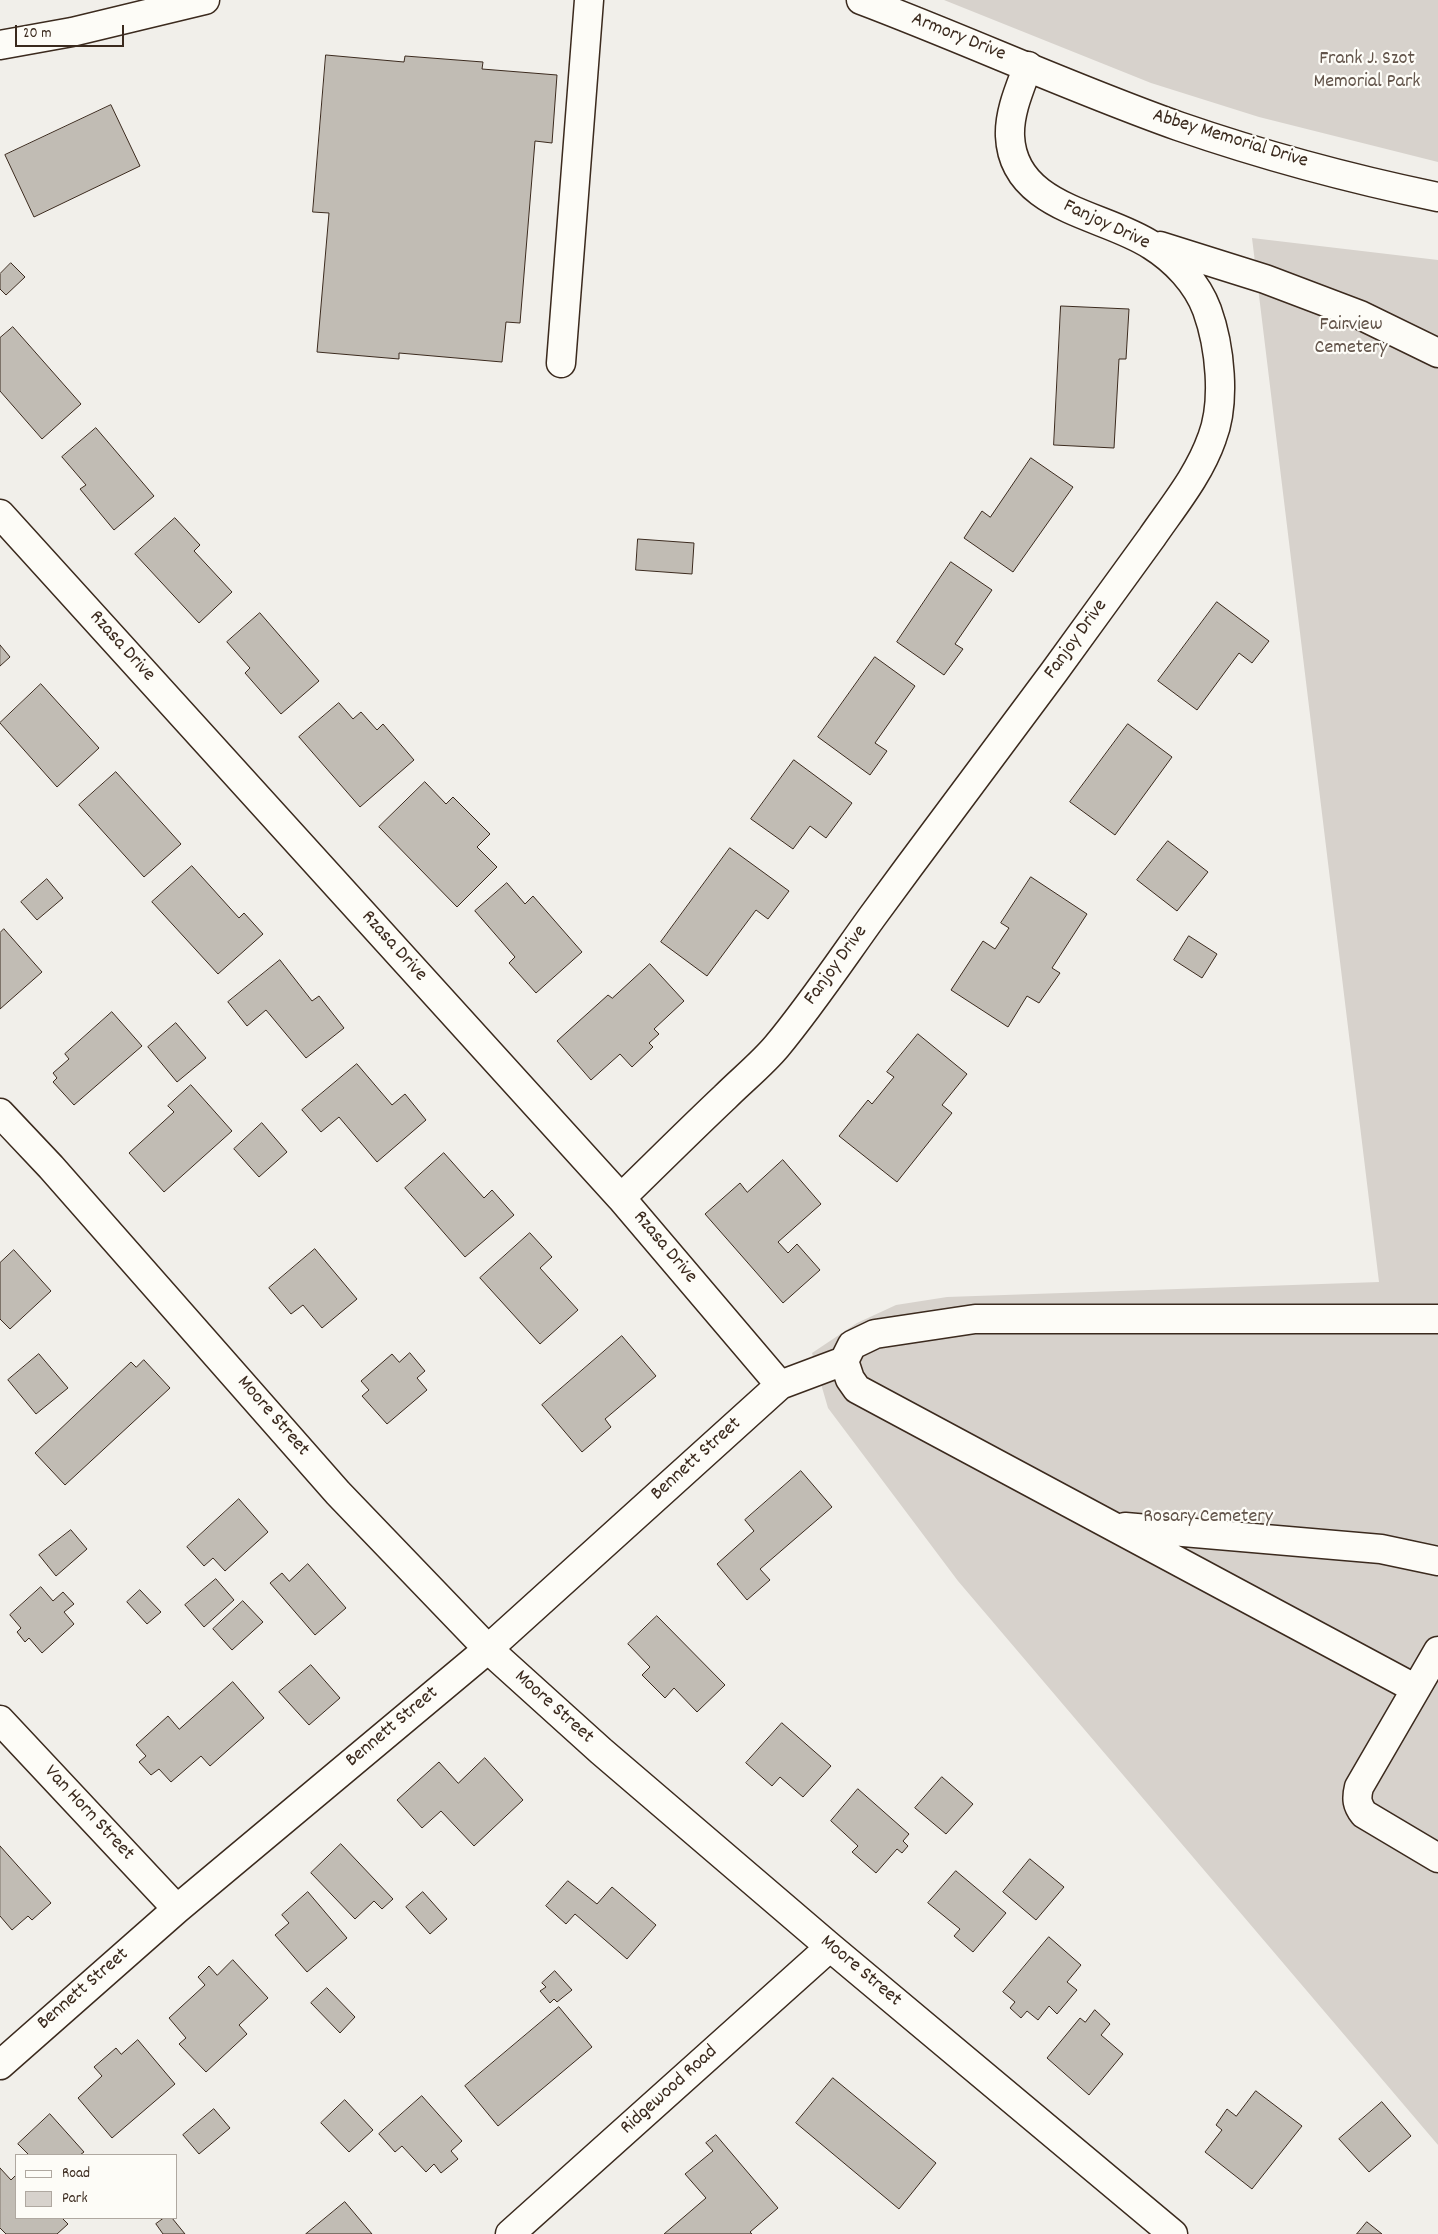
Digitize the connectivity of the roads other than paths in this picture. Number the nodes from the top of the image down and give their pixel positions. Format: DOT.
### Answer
graph roads {
  1 [pos="204,0"];
  2 [pos="589,0"];
  3 [pos="860,0"];
  4 [pos="159,5"];
  5 [pos="0,45"];
  6 [pos="1028,66"];
  7 [pos="1438,197"];
  8 [pos="1140,239"];
  9 [pos="1438,353"];
  10 [pos="561,363"];
  11 [pos="0,514"];
  12 [pos="0,1113"];
  13 [pos="621,1198"];
  14 [pos="1438,1319"];
  15 [pos="844,1361"];
  16 [pos="780,1385"];
  17 [pos="1114,1526"];
  18 [pos="1438,1561"];
  19 [pos="488,1649"];
  20 [pos="1438,1651"];
  21 [pos="1416,1689"];
  22 [pos="0,1720"];
  23 [pos="1438,1858"];
  24 [pos="177,1909"];
  25 [pos="830,1947"];
  26 [pos="0,2065"];
  27 [pos="510,2234"];
  28 [pos="1173,2234"];
  1 -- 4 [label="street"];
  2 -- 10 [label="street"];
  3 -- 6 [label="street, Armory Drive"];
  4 -- 5 [label="street"];
  6 -- 7 [label="street, Abbey Memorial Drive"];
  6 -- 8 [label="street, Fanjoy Drive"];
  8 -- 9 [label="street"];
  8 -- 13 [label="street, Fanjoy Drive"];
  11 -- 13 [label="street, Rzasa Drive"];
  12 -- 19 [label="street, Moore Street"];
  13 -- 16 [label="street, Rzasa Drive"];
  14 -- 15 [label="street"];
  15 -- 16 [label="street"];
  15 -- 17 [label="street"];
  16 -- 19 [label="street, Bennett Street"];
  17 -- 18 [label="street"];
  17 -- 21 [label="street"];
  19 -- 24 [label="street, Bennett Street"];
  19 -- 25 [label="street, Moore Street"];
  20 -- 21 [label="street"];
  21 -- 23 [label="street"];
  22 -- 24 [label="street, Van Horn Street"];
  24 -- 26 [label="street, Bennett Street"];
  25 -- 27 [label="street, Ridgewood Road"];
  25 -- 28 [label="street, Moore Street"];
}
